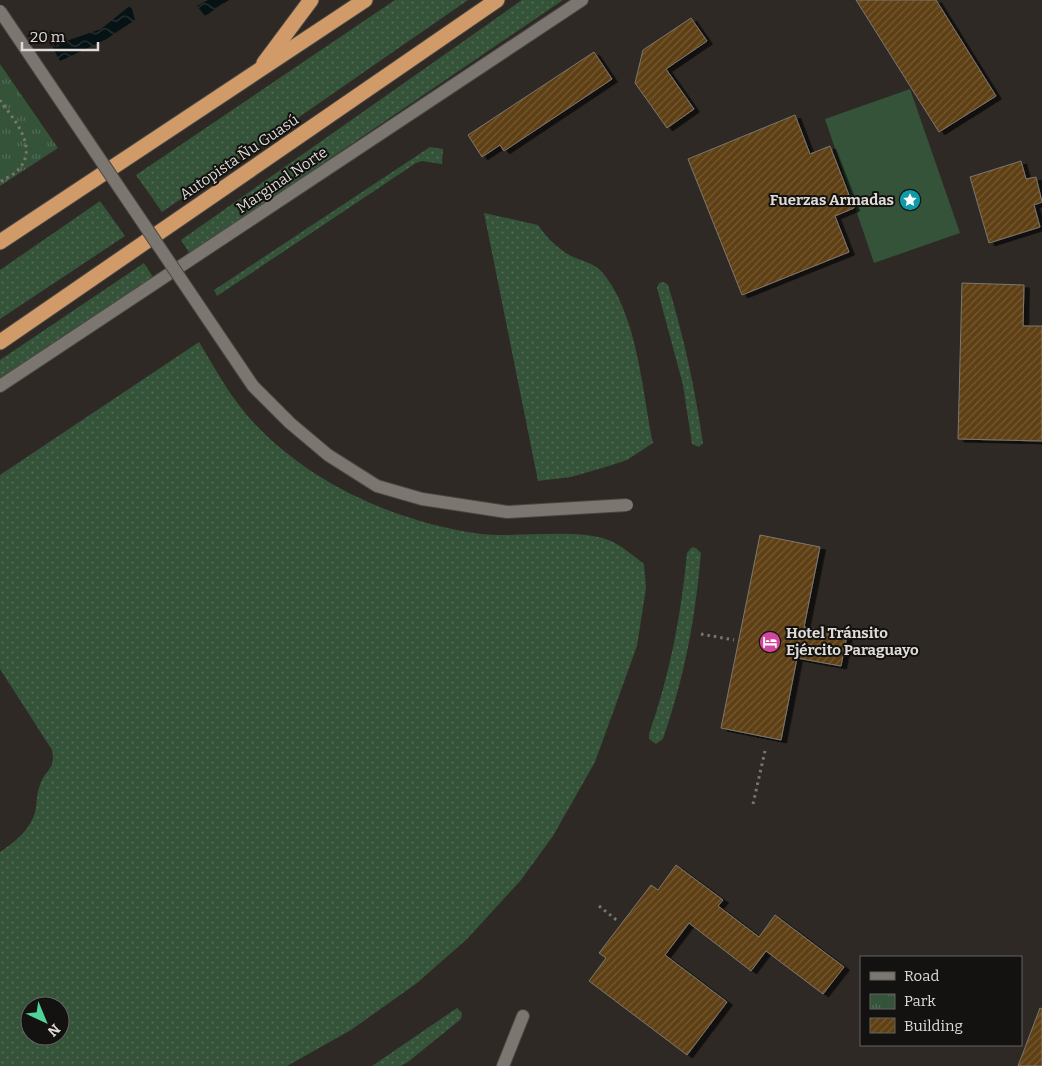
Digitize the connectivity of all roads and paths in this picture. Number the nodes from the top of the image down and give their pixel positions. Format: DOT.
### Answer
graph roads {
  1 [pos="311,0"];
  2 [pos="365,0"];
  3 [pos="497,0"];
  4 [pos="582,0"];
  5 [pos="0,11"];
  6 [pos="256,72"];
  7 [pos="0,100"];
  8 [pos="0,182"];
  9 [pos="0,242"];
  10 [pos="0,342"];
  11 [pos="0,386"];
  12 [pos="627,505"];
  13 [pos="702,634"];
  14 [pos="734,640"];
  15 [pos="765,751"];
  16 [pos="753,804"];
  17 [pos="599,906"];
  18 [pos="619,922"];
  19 [pos="523,1016"];
  20 [pos="503,1066"];
  1 -- 6 [label="highway"];
  2 -- 6 [label="highway"];
  3 -- 10 [label="highway, Autopista Ñu Guasú"];
  4 -- 11 [label="street, Marginal Norte"];
  5 -- 12 [label="street, bridge"];
  6 -- 9 [label="highway"];
  7 -- 8 [label="path"];
  13 -- 14 [label="path"];
  15 -- 16 [label="path"];
  17 -- 18 [label="path"];
  19 -- 20 [label="street"];
}
